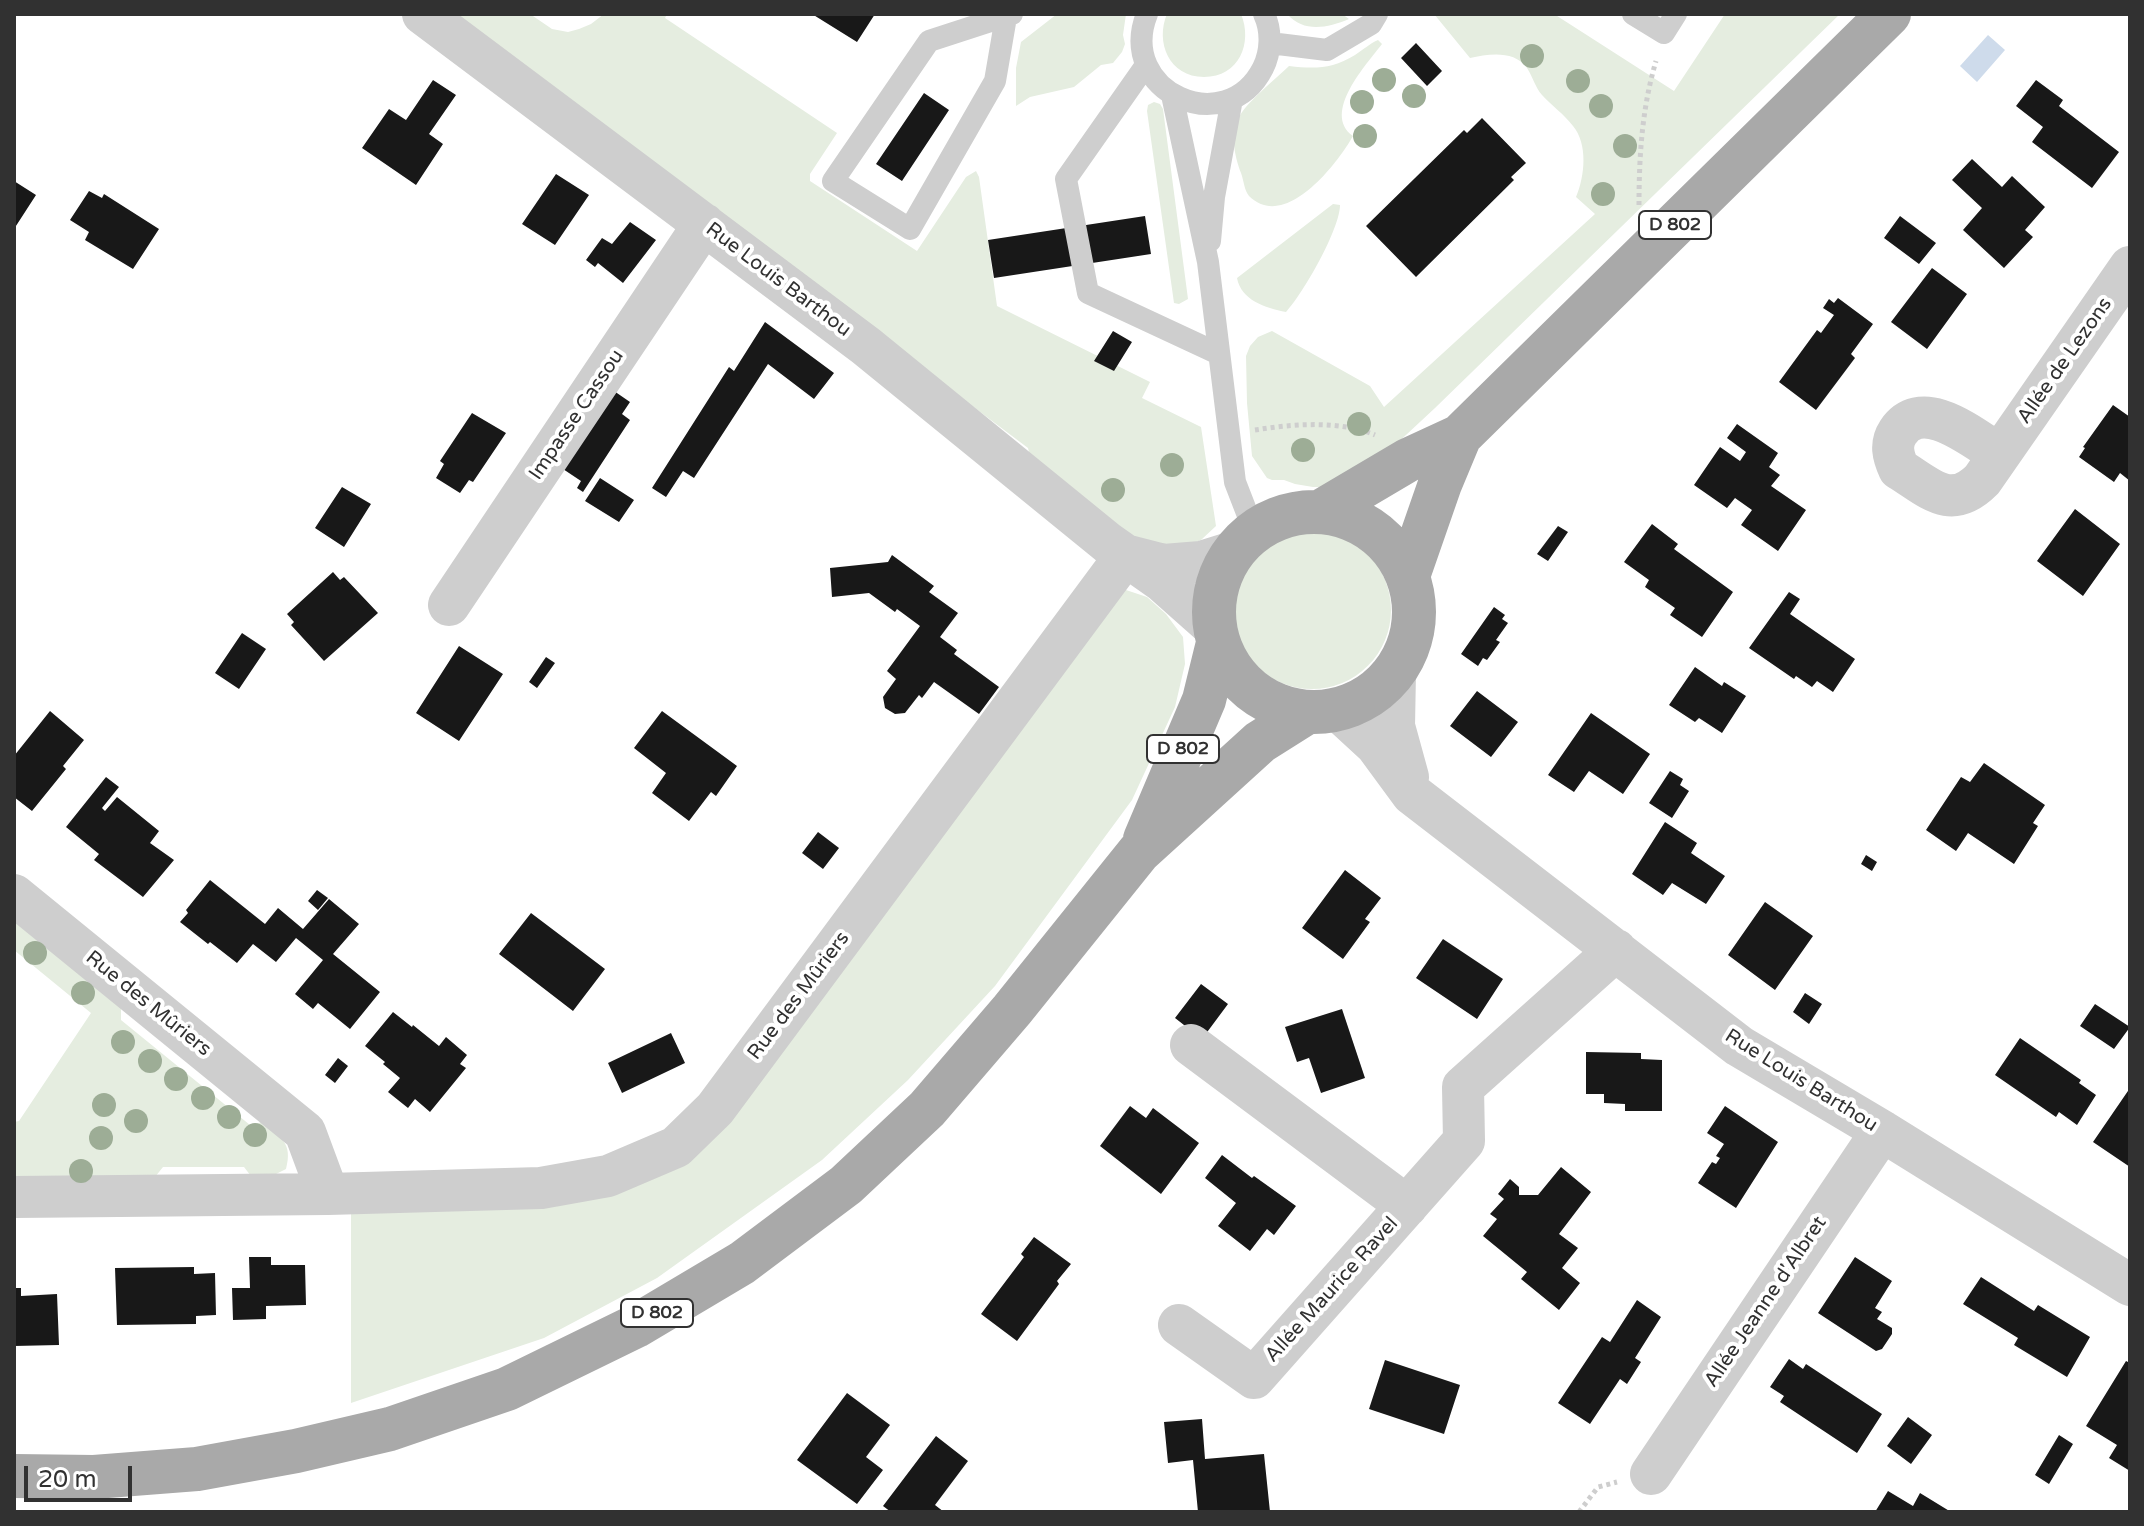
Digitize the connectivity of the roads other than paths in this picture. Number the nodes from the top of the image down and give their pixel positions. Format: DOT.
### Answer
graph roads {
  1 [pos="423,14"];
  2 [pos="1147,14"];
  3 [pos="1264,14"];
  4 [pos="1377,14"];
  5 [pos="1633,14"];
  6 [pos="1889,14"];
  7 [pos="1009,16"];
  8 [pos="1670,24"];
  9 [pos="1270,43"];
  10 [pos="1146,65"];
  11 [pos="1172,95"];
  12 [pos="1232,99"];
  13 [pos="704,224"];
  14 [pos="1208,262"];
  15 [pos="2130,267"];
  16 [pos="1219,354"];
  17 [pos="1460,436"];
  18 [pos="1999,454"];
  19 [pos="1320,512"];
  20 [pos="1243,541"];
  21 [pos="1126,555"];
  22 [pos="1408,576"];
  23 [pos="449,605"];
  24 [pos="1216,636"];
  25 [pos="1395,672"];
  26 [pos="1322,711"];
  27 [pos="1412,794"];
  28 [pos="1139,852"];
  29 [pos="14,895"];
  30 [pos="1616,950"];
  31 [pos="1191,1045"];
  32 [pos="1882,1131"];
  33 [pos="328,1194"];
  34 [pos="14,1197"];
  35 [pos="1407,1206"];
  36 [pos="2130,1285"];
  37 [pos="1179,1325"];
  38 [pos="1651,1474"];
  39 [pos="14,1476"];
  1 -- 13 [label="street, Rue Louis Barthou"];
  2 -- 10 [label="lane"];
  3 -- 9 [label="lane"];
  4 -- 9 [label="lane"];
  5 -- 8 [label="lane"];
  6 -- 17 [label="main road, D 802"];
  7 -- 7 [label="lane"];
  9 -- 12 [label="lane"];
  10 -- 11 [label="lane"];
  10 -- 16 [label="lane"];
  11 -- 12 [label="lane"];
  11 -- 14 [label="lane"];
  12 -- 14 [label="lane"];
  13 -- 21 [label="street, Rue Louis Barthou"];
  13 -- 23 [label="street, Impasse Cassou"];
  14 -- 16 [label="lane"];
  15 -- 18 [label="street, Allée de Lezons"];
  16 -- 20 [label="lane"];
  17 -- 19 [label="main road, D 802"];
  17 -- 22 [label="main road, D 802"];
  19 -- 20 [label="main road"];
  19 -- 22 [label="main road"];
  20 -- 21 [label="street, Rue Louis Barthou"];
  20 -- 24 [label="main road"];
  21 -- 24 [label="street, Rue Louis Barthou"];
  21 -- 33 [label="street, Rue des Mûriers"];
  22 -- 25 [label="main road"];
  24 -- 26 [label="main road"];
  24 -- 28 [label="main road, D 802"];
  25 -- 26 [label="main road"];
  25 -- 27 [label="street"];
  26 -- 27 [label="street, Rue Louis Barthou"];
  26 -- 28 [label="main road, D 802"];
  27 -- 30 [label="street, Rue Louis Barthou"];
  28 -- 39 [label="main road, D 802"];
  29 -- 33 [label="street, Rue des Mûriers"];
  30 -- 32 [label="street, Rue Louis Barthou"];
  30 -- 35 [label="street, Allée Maurice Ravel"];
  31 -- 35 [label="street, Allée Maurice Ravel"];
  32 -- 36 [label="street, Rue Louis Barthou"];
  32 -- 38 [label="street, Allée Jeanne d'Albret"];
  33 -- 34 [label="street, Rue des Mûriers"];
  35 -- 37 [label="street, Allée Maurice Ravel"];
}
